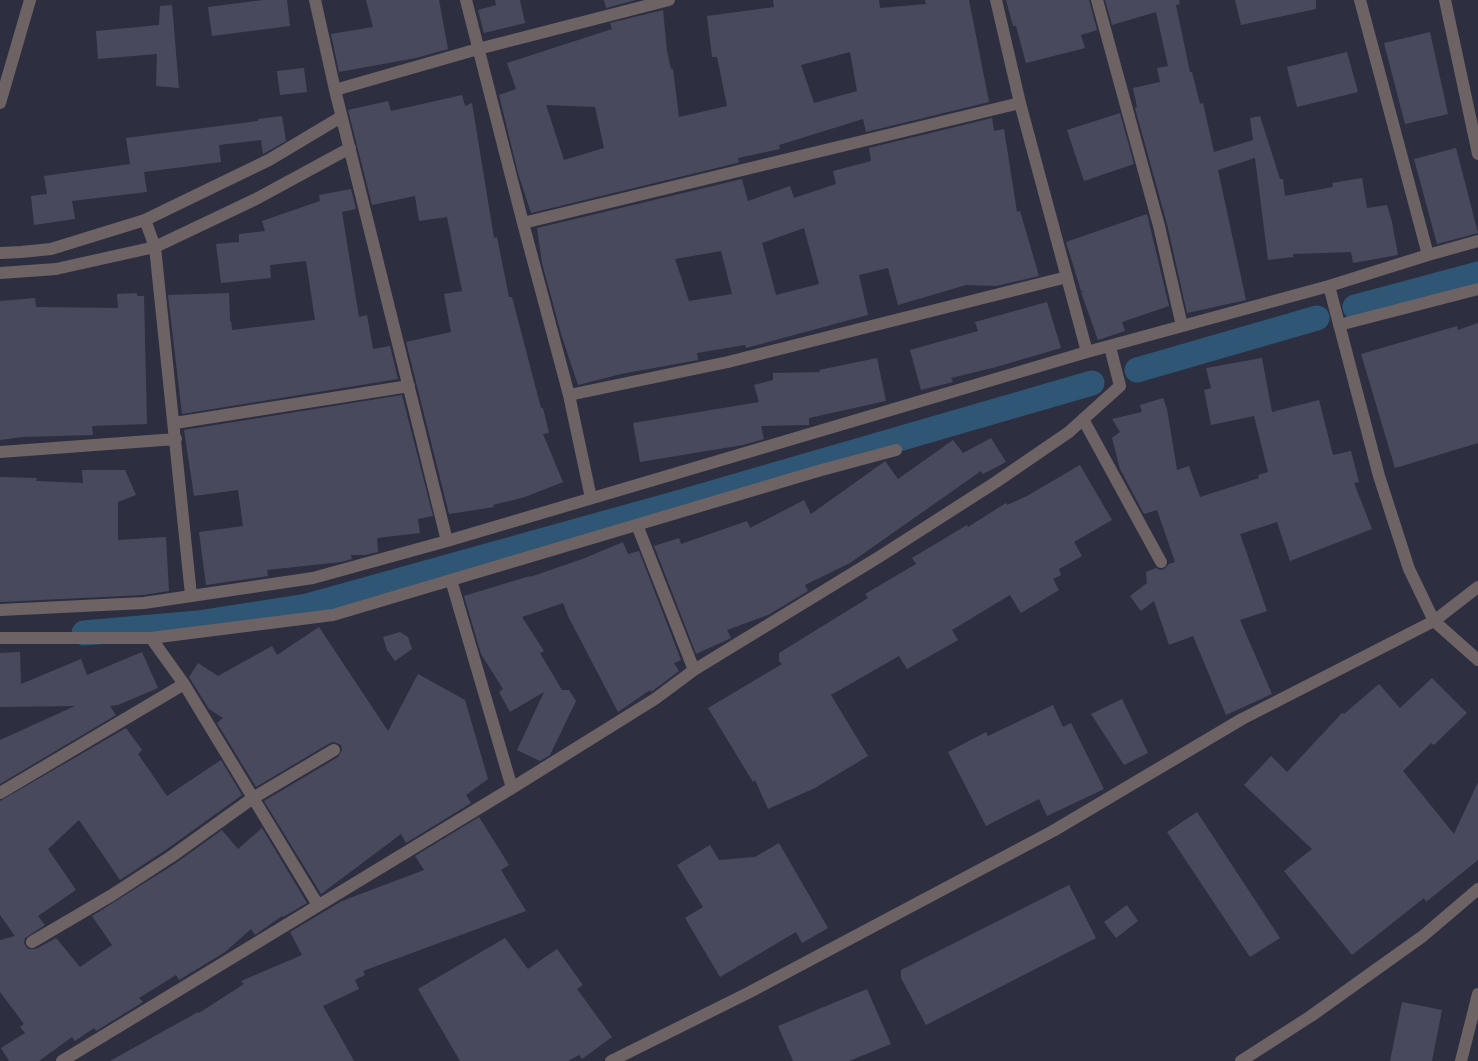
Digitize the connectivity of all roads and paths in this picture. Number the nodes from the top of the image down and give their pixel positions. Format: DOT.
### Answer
graph roads {
  1 [pos="30,0"];
  2 [pos="315,0"];
  3 [pos="466,0"];
  4 [pos="670,0"];
  5 [pos="996,0"];
  6 [pos="1097,0"];
  7 [pos="1360,0"];
  8 [pos="1446,0"];
  9 [pos="478,49"];
  10 [pos="334,90"];
  11 [pos="0,103"];
  12 [pos="1020,103"];
  13 [pos="341,117"];
  14 [pos="350,148"];
  15 [pos="1478,154"];
  16 [pos="145,220"];
  17 [pos="523,223"];
  18 [pos="1478,242"];
  19 [pos="155,248"];
  20 [pos="21,252"];
  21 [pos="0,253"];
  22 [pos="1428,254"];
  23 [pos="24,272"];
  24 [pos="0,273"];
  25 [pos="1067,277"];
  26 [pos="1329,286"];
  27 [pos="1478,289"];
  28 [pos="1339,325"];
  29 [pos="1182,326"];
  30 [pos="1110,347"];
  31 [pos="1087,352"];
  32 [pos="409,386"];
  33 [pos="569,395"];
  34 [pos="1083,419"];
  35 [pos="175,423"];
  36 [pos="176,439"];
  37 [pos="896,450"];
  38 [pos="0,452"];
  39 [pos="591,498"];
  40 [pos="637,525"];
  41 [pos="447,541"];
  42 [pos="1162,562"];
  43 [pos="451,580"];
  44 [pos="1478,587"];
  45 [pos="191,595"];
  46 [pos="0,610"];
  47 [pos="1434,621"];
  48 [pos="0,638"];
  49 [pos="152,638"];
  50 [pos="1478,660"];
  51 [pos="694,670"];
  52 [pos="184,684"];
  53 [pos="334,750"];
  54 [pos="512,788"];
  55 [pos="0,793"];
  56 [pos="253,798"];
  57 [pos="1478,889"];
  58 [pos="318,905"];
  59 [pos="32,942"];
  60 [pos="1478,994"];
  61 [pos="1243,1060"];
  62 [pos="62,1061"];
  63 [pos="611,1061"];
  64 [pos="1461,1061"];
  1 -- 11 [label="street"];
  2 -- 10 [label="street"];
  3 -- 9 [label="street"];
  4 -- 9 [label="street"];
  5 -- 12 [label="street"];
  6 -- 29 [label="street"];
  7 -- 22 [label="street"];
  8 -- 15 [label="street"];
  9 -- 10 [label="street"];
  9 -- 17 [label="street"];
  10 -- 13 [label="street"];
  12 -- 17 [label="street"];
  12 -- 25 [label="street"];
  13 -- 14 [label="street"];
  13 -- 16 [label="street"];
  14 -- 19 [label="street"];
  14 -- 32 [label="street"];
  16 -- 19 [label="street"];
  16 -- 20 [label="street"];
  17 -- 33 [label="street"];
  18 -- 22 [label="street"];
  19 -- 23 [label="street"];
  19 -- 35 [label="street"];
  20 -- 21 [label="street"];
  20 -- 23 [label="street"];
  22 -- 26 [label="street"];
  23 -- 24 [label="street"];
  25 -- 31 [label="street"];
  25 -- 33 [label="street"];
  26 -- 28 [label="street"];
  26 -- 29 [label="street"];
  27 -- 28 [label="street"];
  28 -- 47 [label="street"];
  29 -- 30 [label="street"];
  30 -- 31 [label="street"];
  30 -- 34 [label="street"];
  31 -- 39 [label="street"];
  32 -- 35 [label="street"];
  32 -- 41 [label="street"];
  33 -- 39 [label="street"];
  34 -- 42 [label="street"];
  34 -- 51 [label="street"];
  35 -- 36 [label="street"];
  36 -- 38 [label="street"];
  36 -- 45 [label="street"];
  37 -- 40 [label="street"];
  39 -- 41 [label="street"];
  40 -- 43 [label="street"];
  40 -- 51 [label="street"];
  41 -- 45 [label="street"];
  43 -- 49 [label="street"];
  43 -- 54 [label="street"];
  44 -- 47 [label="street"];
  45 -- 46 [label="street"];
  47 -- 50 [label="street"];
  47 -- 63 [label="street"];
  48 -- 49 [label="street"];
  49 -- 52 [label="street"];
  51 -- 54 [label="street"];
  52 -- 55 [label="street"];
  52 -- 56 [label="street"];
  53 -- 56 [label="street"];
  54 -- 58 [label="street"];
  56 -- 58 [label="street"];
  56 -- 59 [label="street"];
  57 -- 61 [label="street"];
  58 -- 62 [label="street"];
  60 -- 64 [label="street"];
}
